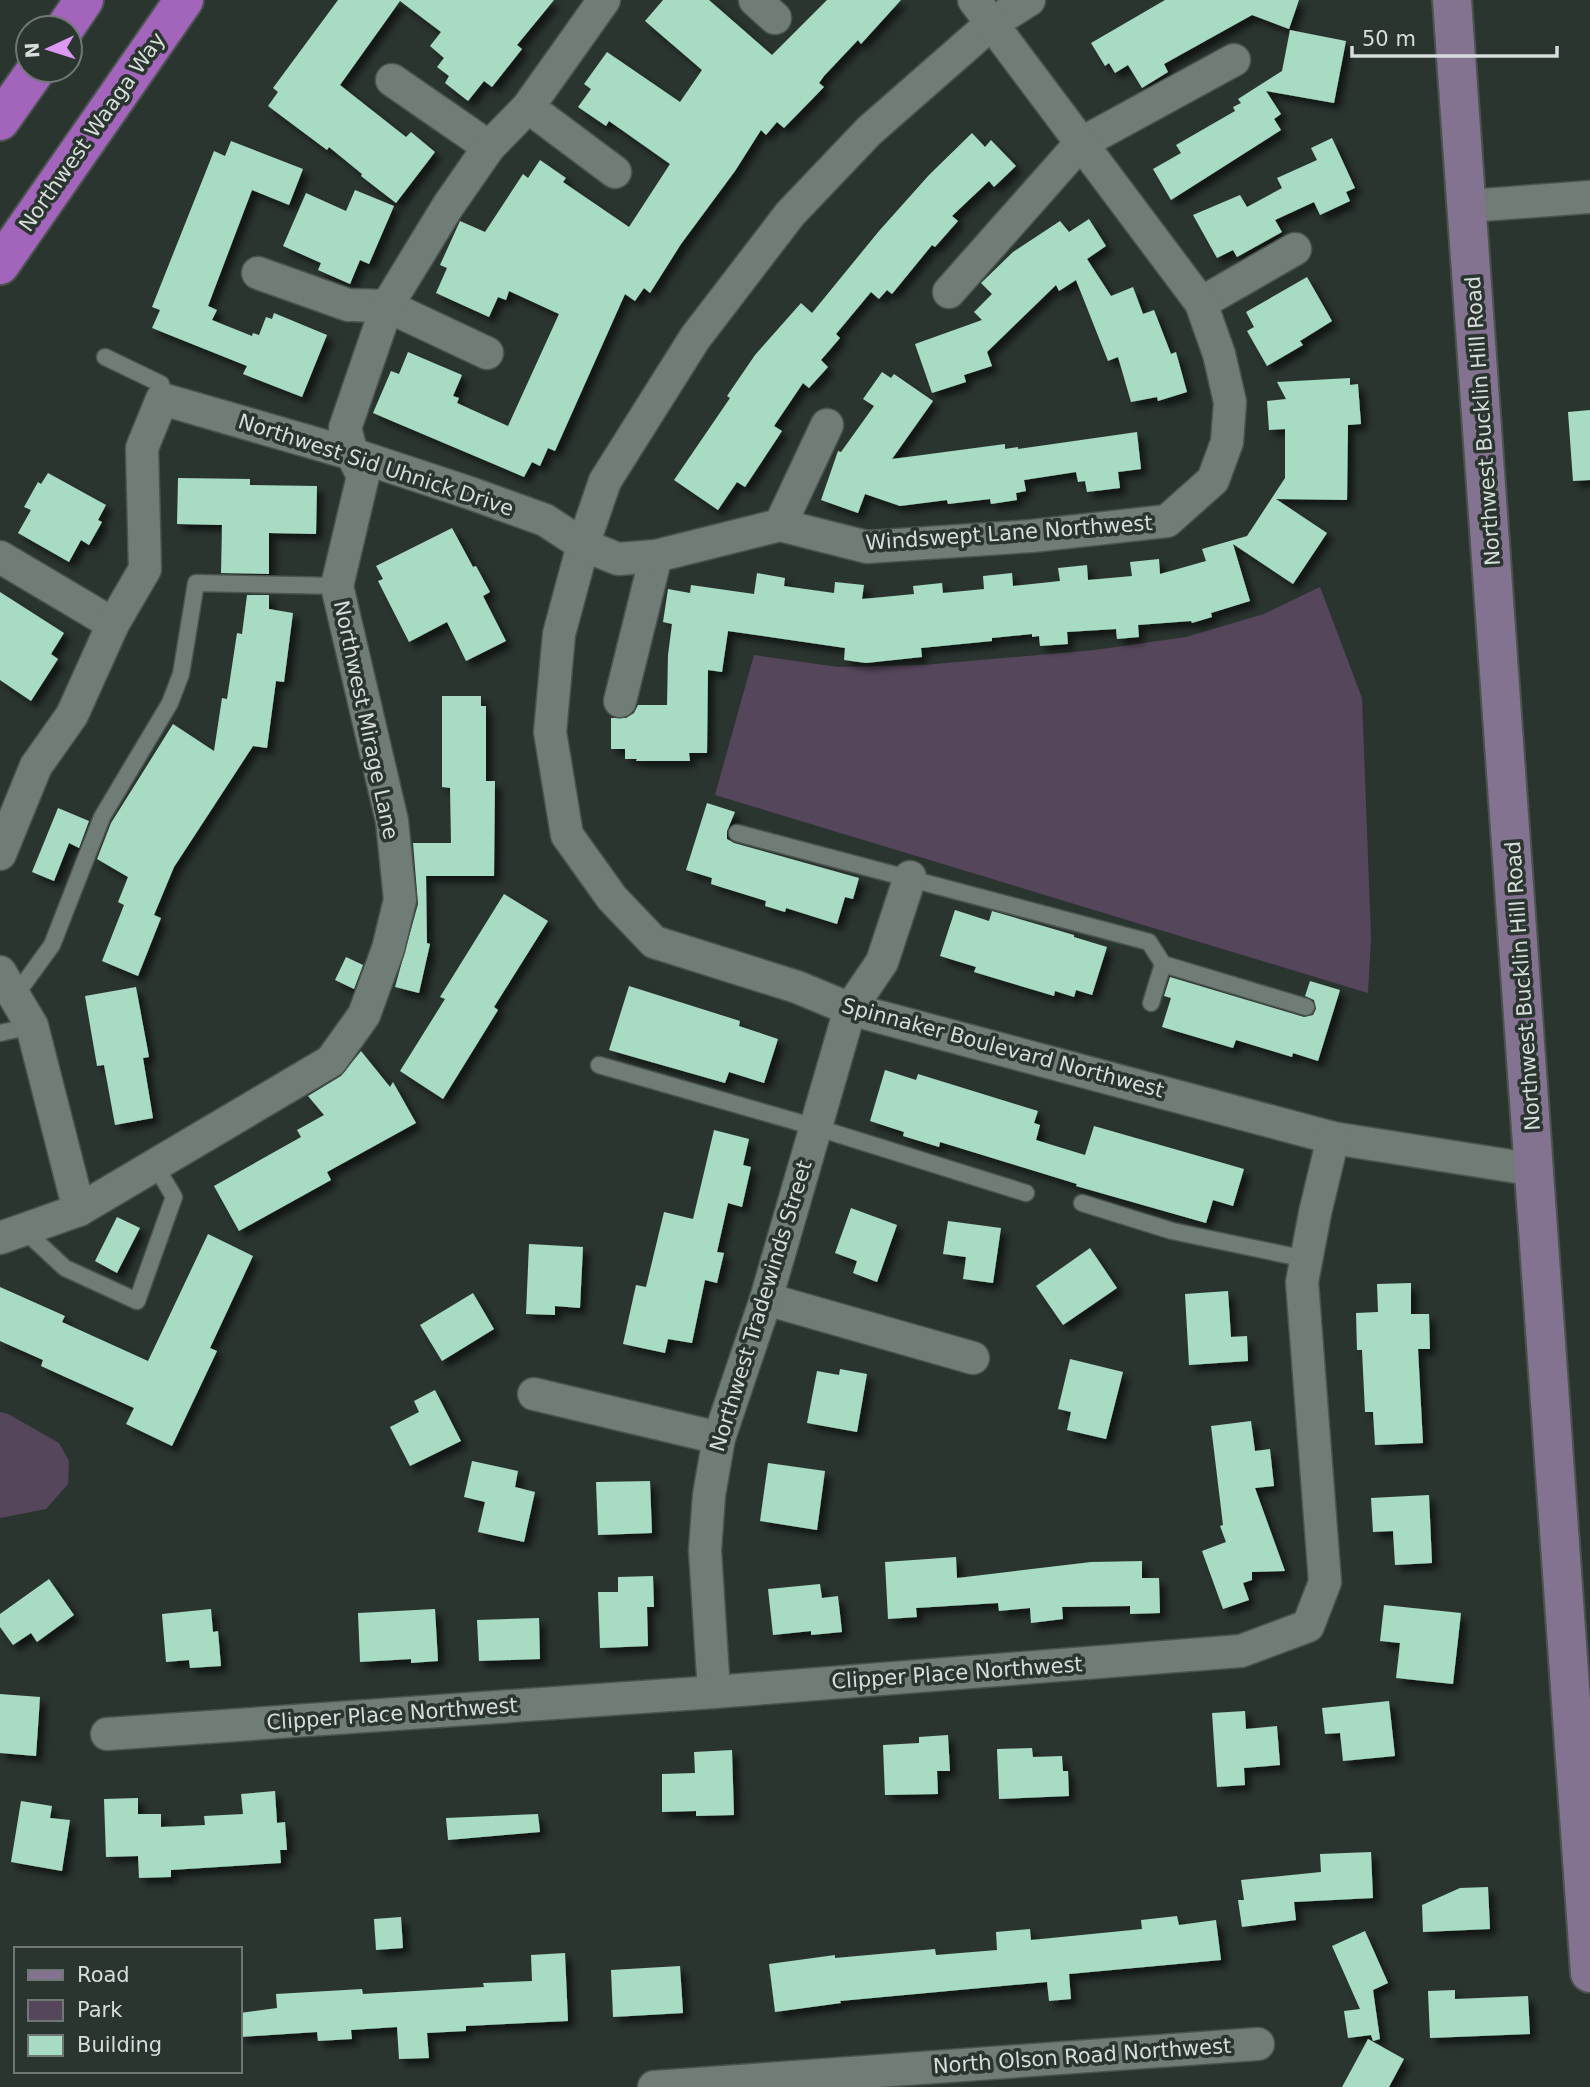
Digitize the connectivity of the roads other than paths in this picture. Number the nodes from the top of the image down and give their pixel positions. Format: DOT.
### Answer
graph roads {
  1 [pos="184,0"];
  2 [pos="604,0"];
  3 [pos="1030,0"];
  4 [pos="1452,0"];
  5 [pos="982,12"];
  6 [pos="1234,60"];
  7 [pos="392,80"];
  8 [pos="26,84"];
  9 [pos="528,107"];
  10 [pos="0,121"];
  11 [pos="1080,144"];
  12 [pos="489,147"];
  13 [pos="615,172"];
  14 [pos="1590,197"];
  15 [pos="1468,206"];
  16 [pos="1296,249"];
  17 [pos="0,265"];
  18 [pos="258,273"];
  19 [pos="949,292"];
  20 [pos="1201,303"];
  21 [pos="387,306"];
  22 [pos="486,353"];
  23 [pos="105,357"];
  24 [pos="162,399"];
  25 [pos="827,425"];
  26 [pos="352,454"];
  27 [pos="780,525"];
  28 [pos="583,545"];
  29 [pos="656,556"];
  30 [pos="0,557"];
  31 [pos="337,586"];
  32 [pos="113,624"];
  33 [pos="620,701"];
  34 [pos="737,833"];
  35 [pos="0,854"];
  36 [pos="910,877"];
  37 [pos="1163,964"];
  38 [pos="7,984"];
  39 [pos="1152,1003"];
  40 [pos="1306,1007"];
  41 [pos="850,1009"];
  42 [pos="32,1026"];
  43 [pos="0,1034"];
  44 [pos="599,1065"];
  45 [pos="815,1127"];
  46 [pos="1334,1138"];
  47 [pos="155,1165"];
  48 [pos="1536,1170"];
  49 [pos="1026,1193"];
  50 [pos="1082,1203"];
  51 [pos="79,1210"];
  52 [pos="12,1234"];
  53 [pos="1306,1259"];
  54 [pos="766,1299"];
  55 [pos="973,1358"];
  56 [pos="534,1394"];
  57 [pos="719,1438"];
  58 [pos="714,1692"];
  59 [pos="107,1734"];
  60 [pos="1585,1810"];
  61 [pos="1590,1973"];
  62 [pos="1258,2044"];
  63 [pos="654,2087"];
  1 -- 17 [label="highway, Northwest Waaga Way"];
  2 -- 9 [label="street, Northwest Mirage Lane"];
  3 -- 5 [label="street, Spinnaker Boulevard Northwest"];
  4 -- 15 [label="main road, Northwest Bucklin Hill Road"];
  5 -- 11 [label="street, Windswept Lane Northwest"];
  5 -- 28 [label="street, Spinnaker Boulevard Northwest"];
  6 -- 11 [label="street"];
  7 -- 12 [label="street"];
  8 -- 10 [label="highway"];
  9 -- 12 [label="street, Northwest Mirage Lane"];
  9 -- 13 [label="street"];
  11 -- 19 [label="street"];
  11 -- 20 [label="street, Windswept Lane Northwest"];
  12 -- 21 [label="street, Northwest Mirage Lane"];
  14 -- 15 [label="street"];
  15 -- 48 [label="main road, Northwest Bucklin Hill Road"];
  16 -- 20 [label="street"];
  18 -- 21 [label="street"];
  20 -- 27 [label="street, Windswept Lane Northwest"];
  21 -- 22 [label="street"];
  21 -- 26 [label="street, Northwest Mirage Lane"];
  23 -- 24 [label="lane"];
  24 -- 26 [label="street, Northwest Sid Uhnick Drive"];
  24 -- 32 [label="street"];
  25 -- 27 [label="street"];
  26 -- 28 [label="street, Northwest Sid Uhnick Drive"];
  26 -- 31 [label="street, Northwest Mirage Lane"];
  27 -- 29 [label="street, Windswept Lane Northwest"];
  28 -- 29 [label="street, Windswept Lane Northwest"];
  28 -- 41 [label="street, Spinnaker Boulevard Northwest"];
  29 -- 33 [label="street"];
  30 -- 32 [label="street"];
  31 -- 38 [label="lane"];
  31 -- 47 [label="street, Northwest Mirage Lane"];
  32 -- 35 [label="street"];
  34 -- 36 [label="lane"];
  36 -- 37 [label="lane"];
  36 -- 41 [label="street, Northwest Tradewinds Street"];
  37 -- 39 [label="lane"];
  37 -- 40 [label="lane"];
  38 -- 42 [label="street"];
  41 -- 45 [label="street, Northwest Tradewinds Street"];
  41 -- 46 [label="street, Spinnaker Boulevard Northwest"];
  42 -- 43 [label="lane"];
  42 -- 51 [label="street"];
  44 -- 45 [label="lane"];
  45 -- 49 [label="lane"];
  45 -- 54 [label="street, Northwest Tradewinds Street"];
  46 -- 48 [label="street, Spinnaker Boulevard Northwest"];
  46 -- 53 [label="street, Clipper Place Northwest"];
  47 -- 51 [label="street, Northwest Mirage Lane"];
  47 -- 52 [label="lane"];
  48 -- 60 [label="main road, Northwest Bucklin Hill Road"];
  50 -- 53 [label="lane"];
  51 -- 52 [label="street, Northwest Mirage Lane"];
  53 -- 58 [label="street, Clipper Place Northwest"];
  54 -- 55 [label="street"];
  54 -- 57 [label="street, Northwest Tradewinds Street"];
  56 -- 57 [label="street"];
  57 -- 58 [label="street, Northwest Tradewinds Street"];
  58 -- 59 [label="street, Clipper Place Northwest"];
  60 -- 61 [label="main road, Northwest Bucklin Hill Road"];
  62 -- 63 [label="street, North Olson Road Northwest"];
}
